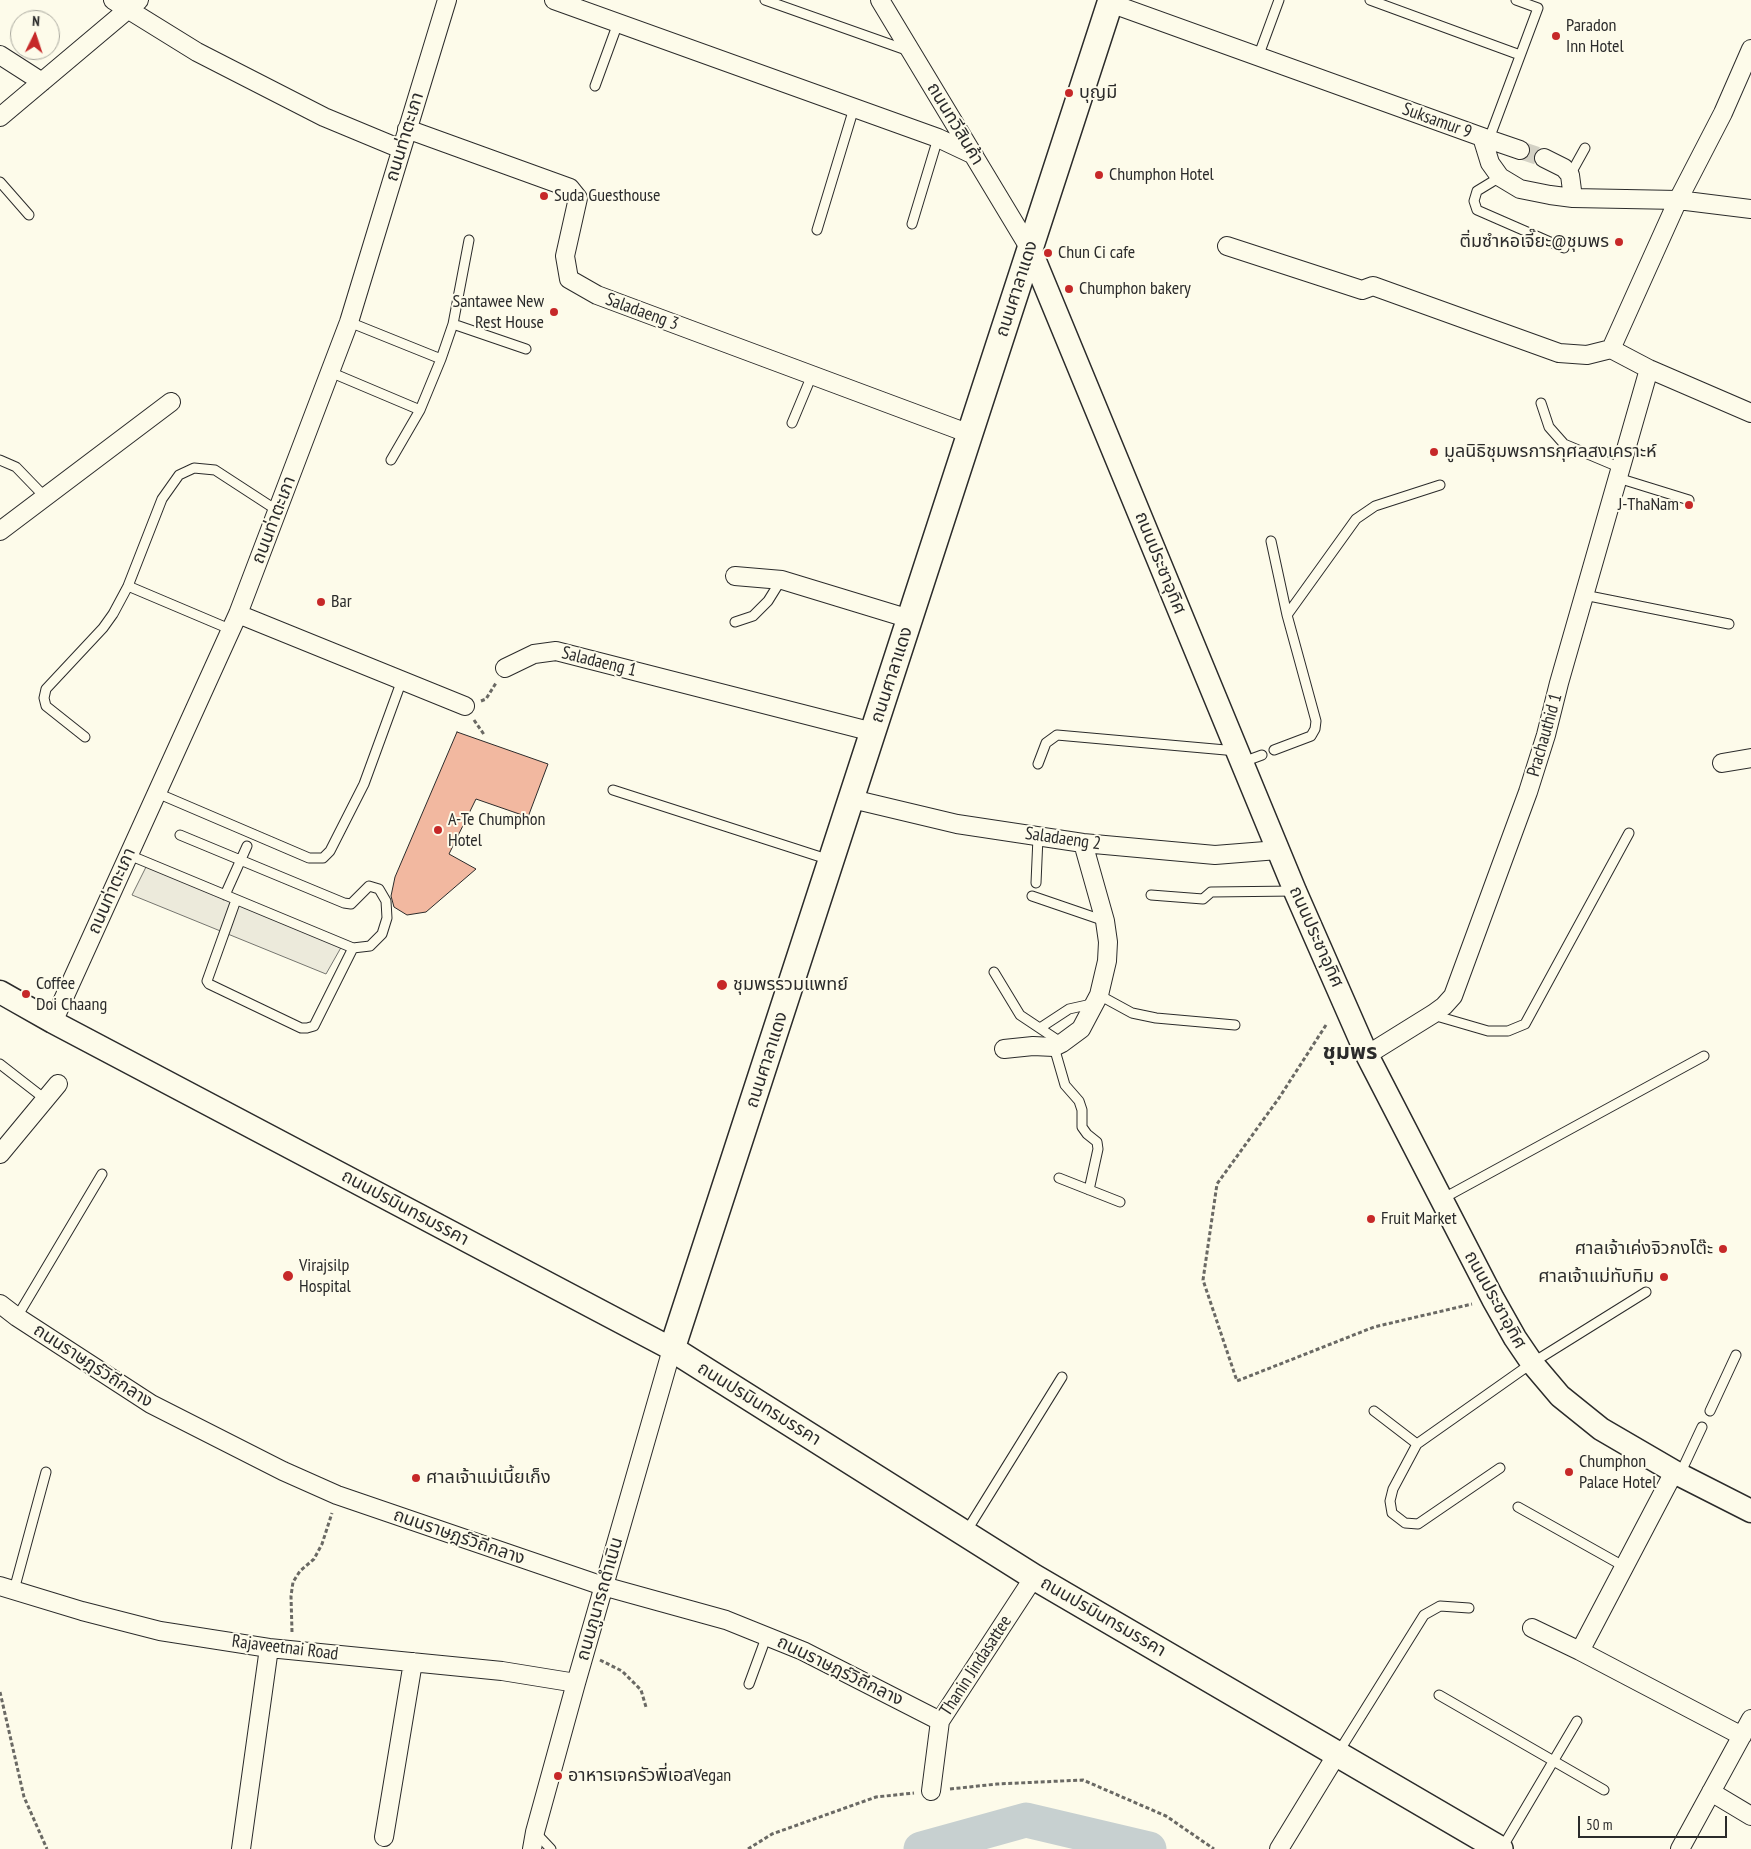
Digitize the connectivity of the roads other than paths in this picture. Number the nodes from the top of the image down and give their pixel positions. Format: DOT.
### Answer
graph roads {
  1 [pos="447,0"];
  2 [pos="554,0"];
  3 [pos="764,0"];
  4 [pos="880,0"];
  5 [pos="1279,0"];
  6 [pos="1370,0"];
  7 [pos="1516,0"];
  8 [pos="1111,2"];
  9 [pos="127,3"];
  10 [pos="618,23"];
  11 [pos="1751,49"];
  12 [pos="912,52"];
  13 [pos="0,55"];
  14 [pos="1520,55"];
  15 [pos="1258,57"];
  16 [pos="42,82"];
  17 [pos="595,86"];
  18 [pos="854,108"];
  19 [pos="0,117"];
  20 [pos="407,129"];
  21 [pos="938,138"];
  22 [pos="1485,138"];
  23 [pos="1585,148"];
  24 [pos="401,150"];
  25 [pos="1520,150"];
  26 [pos="974,155"];
  27 [pos="1544,158"];
  28 [pos="1570,175"];
  29 [pos="1500,177"];
  30 [pos="0,182"];
  31 [pos="1573,198"];
  32 [pos="1678,200"];
  33 [pos="1751,208"];
  34 [pos="29,215"];
  35 [pos="912,224"];
  36 [pos="818,230"];
  37 [pos="470,240"];
  38 [pos="1227,246"];
  39 [pos="1564,248"];
  40 [pos="1030,249"];
  41 [pos="348,322"];
  42 [pos="453,324"];
  43 [pos="526,349"];
  44 [pos="1611,349"];
  45 [pos="441,359"];
  46 [pos="1649,369"];
  47 [pos="330,372"];
  48 [pos="812,375"];
  49 [pos="171,402"];
  50 [pos="1541,404"];
  51 [pos="420,410"];
  52 [pos="1751,413"];
  53 [pos="792,423"];
  54 [pos="970,434"];
  55 [pos="0,460"];
  56 [pos="391,460"];
  57 [pos="1619,473"];
  58 [pos="1440,485"];
  59 [pos="45,497"];
  60 [pos="1689,500"];
  61 [pos="278,511"];
  62 [pos="0,531"];
  63 [pos="1270,541"];
  64 [pos="735,576"];
  65 [pos="782,580"];
  66 [pos="128,586"];
  67 [pos="1584,595"];
  68 [pos="1287,615"];
  69 [pos="910,619"];
  70 [pos="235,622"];
  71 [pos="735,622"];
  72 [pos="1730,624"];
  73 [pos="505,668"];
  74 [pos="402,680"];
  75 [pos="465,706"];
  76 [pos="873,732"];
  77 [pos="85,737"];
  78 [pos="1274,750"];
  79 [pos="1248,756"];
  80 [pos="1751,758"];
  81 [pos="1722,763"];
  82 [pos="1038,764"];
  83 [pos="613,790"];
  84 [pos="157,793"];
  85 [pos="852,798"];
  86 [pos="1629,832"];
  87 [pos="180,835"];
  88 [pos="1038,837"];
  89 [pos="1083,843"];
  90 [pos="247,846"];
  91 [pos="1278,850"];
  92 [pos="129,855"];
  93 [pos="832,860"];
  94 [pos="241,861"];
  95 [pos="1036,882"];
  96 [pos="1296,891"];
  97 [pos="225,895"];
  98 [pos="1151,895"];
  99 [pos="1032,896"];
  100 [pos="236,900"];
  101 [pos="1105,921"];
  102 [pos="353,948"];
  103 [pos="994,972"];
  104 [pos="2,996"];
  105 [pos="1097,999"];
  106 [pos="1433,1014"];
  107 [pos="53,1022"];
  108 [pos="1235,1025"];
  109 [pos="1040,1028"];
  110 [pos="1058,1045"];
  111 [pos="1004,1049"];
  112 [pos="1367,1055"];
  113 [pos="1704,1056"];
  114 [pos="0,1064"];
  115 [pos="58,1084"];
  116 [pos="45,1099"];
  117 [pos="0,1154"];
  118 [pos="102,1174"];
  119 [pos="1059,1178"];
  120 [pos="1090,1190"];
  121 [pos="1442,1200"];
  122 [pos="1120,1202"];
  123 [pos="1646,1292"];
  124 [pos="0,1304"];
  125 [pos="17,1317"];
  126 [pos="672,1349"];
  127 [pos="1736,1355"];
  128 [pos="1532,1363"];
  129 [pos="1062,1376"];
  130 [pos="1374,1411"];
  131 [pos="1710,1411"];
  132 [pos="1702,1427"];
  133 [pos="1417,1444"];
  134 [pos="1500,1468"];
  135 [pos="46,1472"];
  136 [pos="1677,1474"];
  137 [pos="1518,1507"];
  138 [pos="1751,1512"];
  139 [pos="965,1534"];
  140 [pos="1625,1567"];
  141 [pos="1034,1577"];
  142 [pos="604,1586"];
  143 [pos="7,1588"];
  144 [pos="1469,1608"];
  145 [pos="1532,1628"];
  146 [pos="767,1635"];
  147 [pos="269,1648"];
  148 [pos="1580,1651"];
  149 [pos="413,1662"];
  150 [pos="576,1683"];
  151 [pos="749,1684"];
  152 [pos="1439,1695"];
  153 [pos="1751,1719"];
  154 [pos="940,1720"];
  155 [pos="1577,1721"];
  156 [pos="1742,1736"];
  157 [pos="1337,1754"];
  158 [pos="1553,1761"];
  159 [pos="1604,1790"];
  160 [pos="931,1791"];
  161 [pos="1711,1792"];
  162 [pos="1751,1816"];
  163 [pos="535,1832"];
  164 [pos="384,1837"];
  165 [pos="241,1849"];
  166 [pos="532,1849"];
  167 [pos="551,1849"];
  168 [pos="1279,1849"];
  169 [pos="1501,1849"];
  170 [pos="1680,1849"];
  1 -- 20 [label="street, ถนนท่าตะเภา"];
  2 -- 10 [label="street"];
  3 -- 12 [label="lane"];
  4 -- 12 [label="street, ถนนทวีสินค้า"];
  5 -- 15 [label="lane"];
  6 -- 14 [label="lane"];
  7 -- 14 [label="lane"];
  8 -- 15 [label="street, Suksamur 9"];
  8 -- 40 [label="main road, ถนนศาลาแดง"];
  9 -- 16 [label="street"];
  9 -- 24 [label="street"];
  10 -- 17 [label="lane"];
  10 -- 18 [label="street"];
  11 -- 32 [label="street"];
  12 -- 26 [label="street, ถนนทวีสินค้า"];
  13 -- 16 [label="street"];
  14 -- 22 [label="lane"];
  15 -- 22 [label="street, Suksamur 9"];
  16 -- 19 [label="street"];
  18 -- 21 [label="street"];
  18 -- 36 [label="lane"];
  20 -- 24 [label="street, ถนนท่าตะเภา"];
  20 -- 48 [label="street, Saladaeng 3"];
  21 -- 26 [label="street"];
  21 -- 35 [label="lane"];
  22 -- 25 [label="street"];
  22 -- 29 [label="street, Suksamur 9"];
  23 -- 28 [label="lane"];
  24 -- 41 [label="street, ถนนท่าตะเภา"];
  26 -- 40 [label="street, ถนนทวีสินค้า"];
  27 -- 28 [label="street"];
  28 -- 31 [label="street"];
  29 -- 31 [label="street"];
  29 -- 39 [label="lane"];
  30 -- 34 [label="lane"];
  31 -- 32 [label="street"];
  32 -- 33 [label="street"];
  32 -- 44 [label="street"];
  37 -- 42 [label="lane"];
  38 -- 44 [label="street"];
  40 -- 54 [label="main road, ถนนศาลาแดง"];
  40 -- 79 [label="street, ถนนประชาอุทิศ"];
  41 -- 45 [label="lane"];
  41 -- 47 [label="street, ถนนท่าตะเภา"];
  42 -- 43 [label="lane"];
  42 -- 45 [label="lane"];
  44 -- 46 [label="street"];
  45 -- 51 [label="lane"];
  46 -- 52 [label="street"];
  46 -- 57 [label="street, Prachauthid 1"];
  47 -- 51 [label="lane"];
  47 -- 61 [label="street, ถนนท่าตะเภา"];
  48 -- 53 [label="lane"];
  48 -- 54 [label="street, Saladaeng 3"];
  49 -- 59 [label="street"];
  50 -- 57 [label="lane"];
  51 -- 56 [label="lane"];
  54 -- 69 [label="main road, ถนนศาลาแดง"];
  55 -- 59 [label="lane"];
  57 -- 60 [label="lane"];
  57 -- 67 [label="street, Prachauthid 1"];
  58 -- 68 [label="lane"];
  59 -- 62 [label="street"];
  61 -- 66 [label="lane"];
  61 -- 70 [label="street, ถนนท่าตะเภา"];
  63 -- 68 [label="lane"];
  64 -- 65 [label="street"];
  65 -- 69 [label="street"];
  65 -- 71 [label="lane"];
  66 -- 70 [label="lane"];
  66 -- 77 [label="lane"];
  67 -- 72 [label="lane"];
  67 -- 106 [label="street, Prachauthid 1"];
  68 -- 78 [label="lane"];
  69 -- 76 [label="main road, ถนนศาลาแดง"];
  70 -- 74 [label="street"];
  70 -- 84 [label="street, ถนนท่าตะเภา"];
  73 -- 76 [label="street, Saladaeng 1"];
  74 -- 75 [label="street"];
  74 -- 84 [label="lane"];
  76 -- 85 [label="main road, ถนนศาลาแดง"];
  79 -- 82 [label="lane"];
  79 -- 91 [label="street, ถนนประชาอุทิศ"];
  80 -- 81 [label="street"];
  83 -- 93 [label="lane"];
  84 -- 92 [label="street, ถนนท่าตะเภา"];
  85 -- 88 [label="street, Saladaeng 2"];
  85 -- 93 [label="main road, ถนนศาลาแดง"];
  86 -- 106 [label="lane"];
  87 -- 94 [label="lane"];
  88 -- 89 [label="street, Saladaeng 2"];
  88 -- 95 [label="lane"];
  89 -- 91 [label="street, Saladaeng 2"];
  89 -- 101 [label="street"];
  90 -- 94 [label="lane"];
  91 -- 96 [label="street, ถนนประชาอุทิศ"];
  92 -- 97 [label="lane"];
  92 -- 107 [label="street, ถนนท่าตะเภา"];
  93 -- 126 [label="main road, ถนนศาลาแดง"];
  94 -- 97 [label="lane"];
  94 -- 102 [label="lane"];
  96 -- 98 [label="lane"];
  96 -- 112 [label="street, ถนนประชาอุทิศ"];
  97 -- 100 [label="lane"];
  99 -- 101 [label="lane"];
  100 -- 102 [label="lane"];
  100 -- 102 [label="lane"];
  101 -- 105 [label="street"];
  103 -- 109 [label="lane"];
  104 -- 107 [label="street, ถนนปรมินทรมรรคา"];
  105 -- 108 [label="lane"];
  105 -- 109 [label="lane"];
  105 -- 110 [label="street"];
  106 -- 112 [label="street, Prachauthid 1"];
  107 -- 126 [label="street, ถนนปรมินทรมรรคา"];
  109 -- 110 [label="lane"];
  110 -- 111 [label="street"];
  110 -- 120 [label="lane"];
  112 -- 121 [label="street, ถนนประชาอุทิศ"];
  113 -- 121 [label="lane"];
  114 -- 116 [label="lane"];
  115 -- 116 [label="street"];
  116 -- 117 [label="street"];
  118 -- 125 [label="lane"];
  119 -- 120 [label="lane"];
  120 -- 122 [label="lane"];
  121 -- 128 [label="street, ถนนประชาอุทิศ"];
  123 -- 128 [label="lane"];
  124 -- 125 [label="street, ถนนราษฎร์วิถีกลาง"];
  125 -- 142 [label="street, ถนนราษฎร์วิถีกลาง"];
  126 -- 139 [label="main road, ถนนปรมินทรมรรคา"];
  126 -- 142 [label="street, ถนนภูนารถดำเนิน"];
  127 -- 131 [label="lane"];
  128 -- 133 [label="lane"];
  128 -- 136 [label="street, ถนนประชาอุทิศ"];
  129 -- 139 [label="lane"];
  130 -- 133 [label="lane"];
  132 -- 136 [label="lane"];
  133 -- 134 [label="lane"];
  135 -- 143 [label="lane"];
  136 -- 138 [label="street, ถนนประชาอุทิศ"];
  136 -- 140 [label="street"];
  137 -- 140 [label="lane"];
  139 -- 141 [label="main road, ถนนปรมินทรมรรคา"];
  140 -- 148 [label="street"];
  141 -- 154 [label="street, Thanin Jindasattee"];
  141 -- 157 [label="main road, ถนนปรมินทรมรรคา"];
  142 -- 146 [label="street, ถนนราษฎร์วิถีกลาง"];
  142 -- 150 [label="street, ถนนภูนารถดำเนิน"];
  143 -- 147 [label="street, Rajaveetnai Road"];
  144 -- 157 [label="lane"];
  145 -- 148 [label="street"];
  146 -- 151 [label="lane"];
  146 -- 154 [label="street, ถนนราษฎร์วิถีกลาง"];
  147 -- 149 [label="street, Rajaveetnai Road"];
  147 -- 165 [label="street"];
  148 -- 156 [label="street"];
  149 -- 150 [label="street, Rajaveetnai Road"];
  149 -- 164 [label="street"];
  150 -- 163 [label="street, ถนนภูนารถดำเนิน"];
  152 -- 158 [label="lane"];
  153 -- 156 [label="street"];
  154 -- 160 [label="street, Thanin Jindasattee"];
  155 -- 158 [label="lane"];
  156 -- 161 [label="street"];
  157 -- 168 [label="street"];
  157 -- 169 [label="main road, ถนนปรมินทรมรรคา"];
  158 -- 159 [label="lane"];
  158 -- 169 [label="lane"];
  161 -- 162 [label="street"];
  161 -- 170 [label="street"];
  163 -- 166 [label="street, ถนนภูนารถดำเนิน"];
  163 -- 167 [label="lane"];
}
